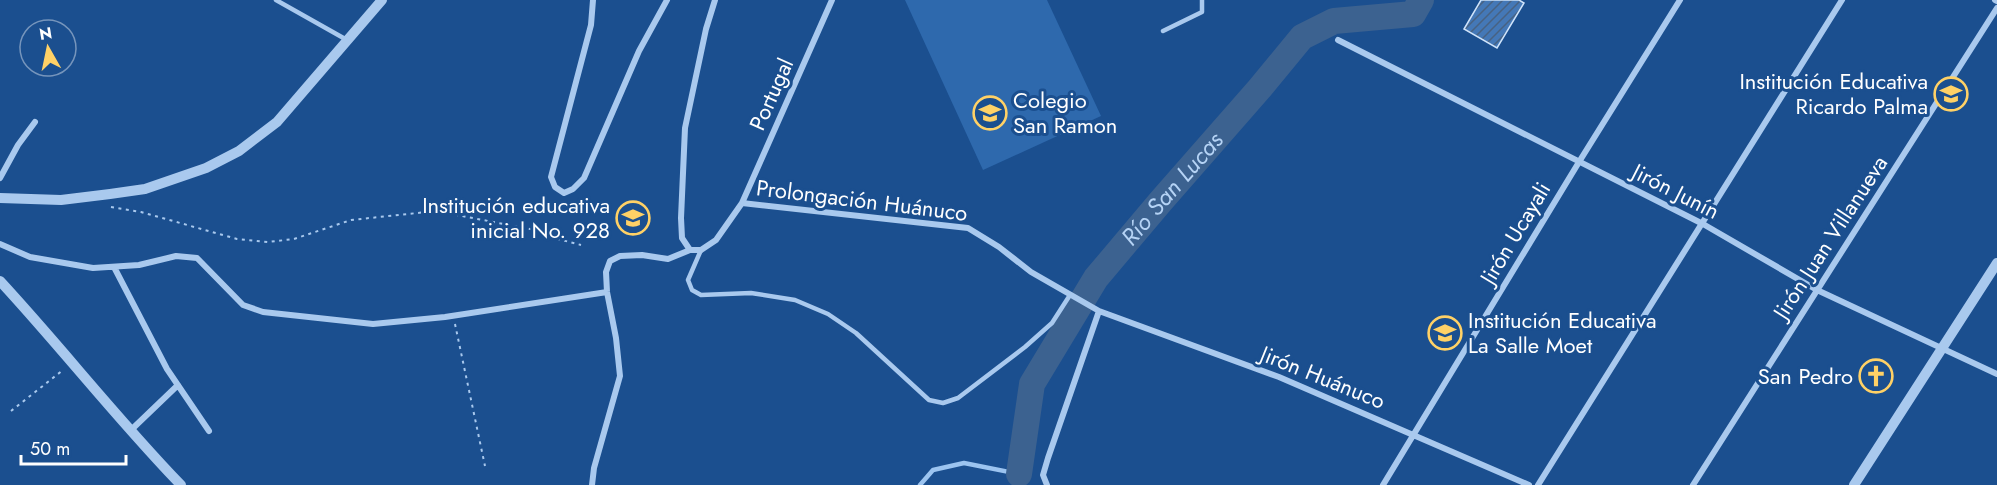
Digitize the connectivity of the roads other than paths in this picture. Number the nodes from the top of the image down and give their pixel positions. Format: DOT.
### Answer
graph roads {
  1 [pos="276,0"];
  2 [pos="382,0"];
  3 [pos="593,0"];
  4 [pos="668,0"];
  5 [pos="716,0"];
  6 [pos="832,0"];
  7 [pos="1202,0"];
  8 [pos="1680,0"];
  9 [pos="1842,0"];
  10 [pos="1997,8"];
  11 [pos="1163,31"];
  12 [pos="1338,40"];
  13 [pos="348,42"];
  14 [pos="35,122"];
  15 [pos="1579,162"];
  16 [pos="0,178"];
  17 [pos="0,198"];
  18 [pos="742,203"];
  19 [pos="1703,224"];
  20 [pos="0,244"];
  21 [pos="690,250"];
  22 [pos="701,250"];
  23 [pos="1997,263"];
  24 [pos="114,267"];
  25 [pos="0,281"];
  26 [pos="1817,290"];
  27 [pos="607,292"];
  28 [pos="1073,297"];
  29 [pos="1099,311"];
  30 [pos="1941,350"];
  31 [pos="1997,374"];
  32 [pos="178,385"];
  33 [pos="130,431"];
  34 [pos="209,432"];
  35 [pos="1414,434"];
  36 [pos="181,485"];
  37 [pos="592,485"];
  38 [pos="1047,485"];
  39 [pos="1383,485"];
  40 [pos="1529,485"];
  41 [pos="1538,485"];
  42 [pos="1693,485"];
  43 [pos="1854,485"];
  1 -- 13 [label="lane"];
  2 -- 13 [label="street"];
  3 -- 4 [label="street"];
  5 -- 21 [label="street"];
  6 -- 18 [label="street, Portugal"];
  7 -- 11 [label="lane"];
  8 -- 15 [label="street, Jirón Ucayali"];
  9 -- 19 [label="street"];
  10 -- 26 [label="street, Jirón Juan Villanueva"];
  12 -- 15 [label="street, Jirón Junín"];
  13 -- 17 [label="street"];
  14 -- 16 [label="street"];
  15 -- 19 [label="street, Jirón Junín"];
  15 -- 35 [label="street, Jirón Ucayali"];
  18 -- 22 [label="street, Portugal"];
  18 -- 28 [label="street, Prolongación Huánuco"];
  19 -- 26 [label="street, Jirón Junín"];
  19 -- 41 [label="street"];
  20 -- 24 [label="street"];
  21 -- 22 [label="street"];
  21 -- 27 [label="street"];
  22 -- 28 [label="lane"];
  23 -- 30 [label="street"];
  24 -- 27 [label="street"];
  24 -- 32 [label="street"];
  25 -- 33 [label="street"];
  26 -- 30 [label="street, Jirón Junín"];
  26 -- 42 [label="street, Jirón Juan Villanueva"];
  27 -- 37 [label="street"];
  28 -- 29 [label="street, Prolongación Huánuco"];
  29 -- 35 [label="street, Jirón Huánuco"];
  29 -- 38 [label="street"];
  30 -- 31 [label="street, Jirón Junín"];
  30 -- 43 [label="street"];
  32 -- 33 [label="street"];
  32 -- 34 [label="street"];
  33 -- 36 [label="street"];
  35 -- 39 [label="street, Jirón Ucayali"];
  35 -- 40 [label="street, Jirón Huánuco"];
}
